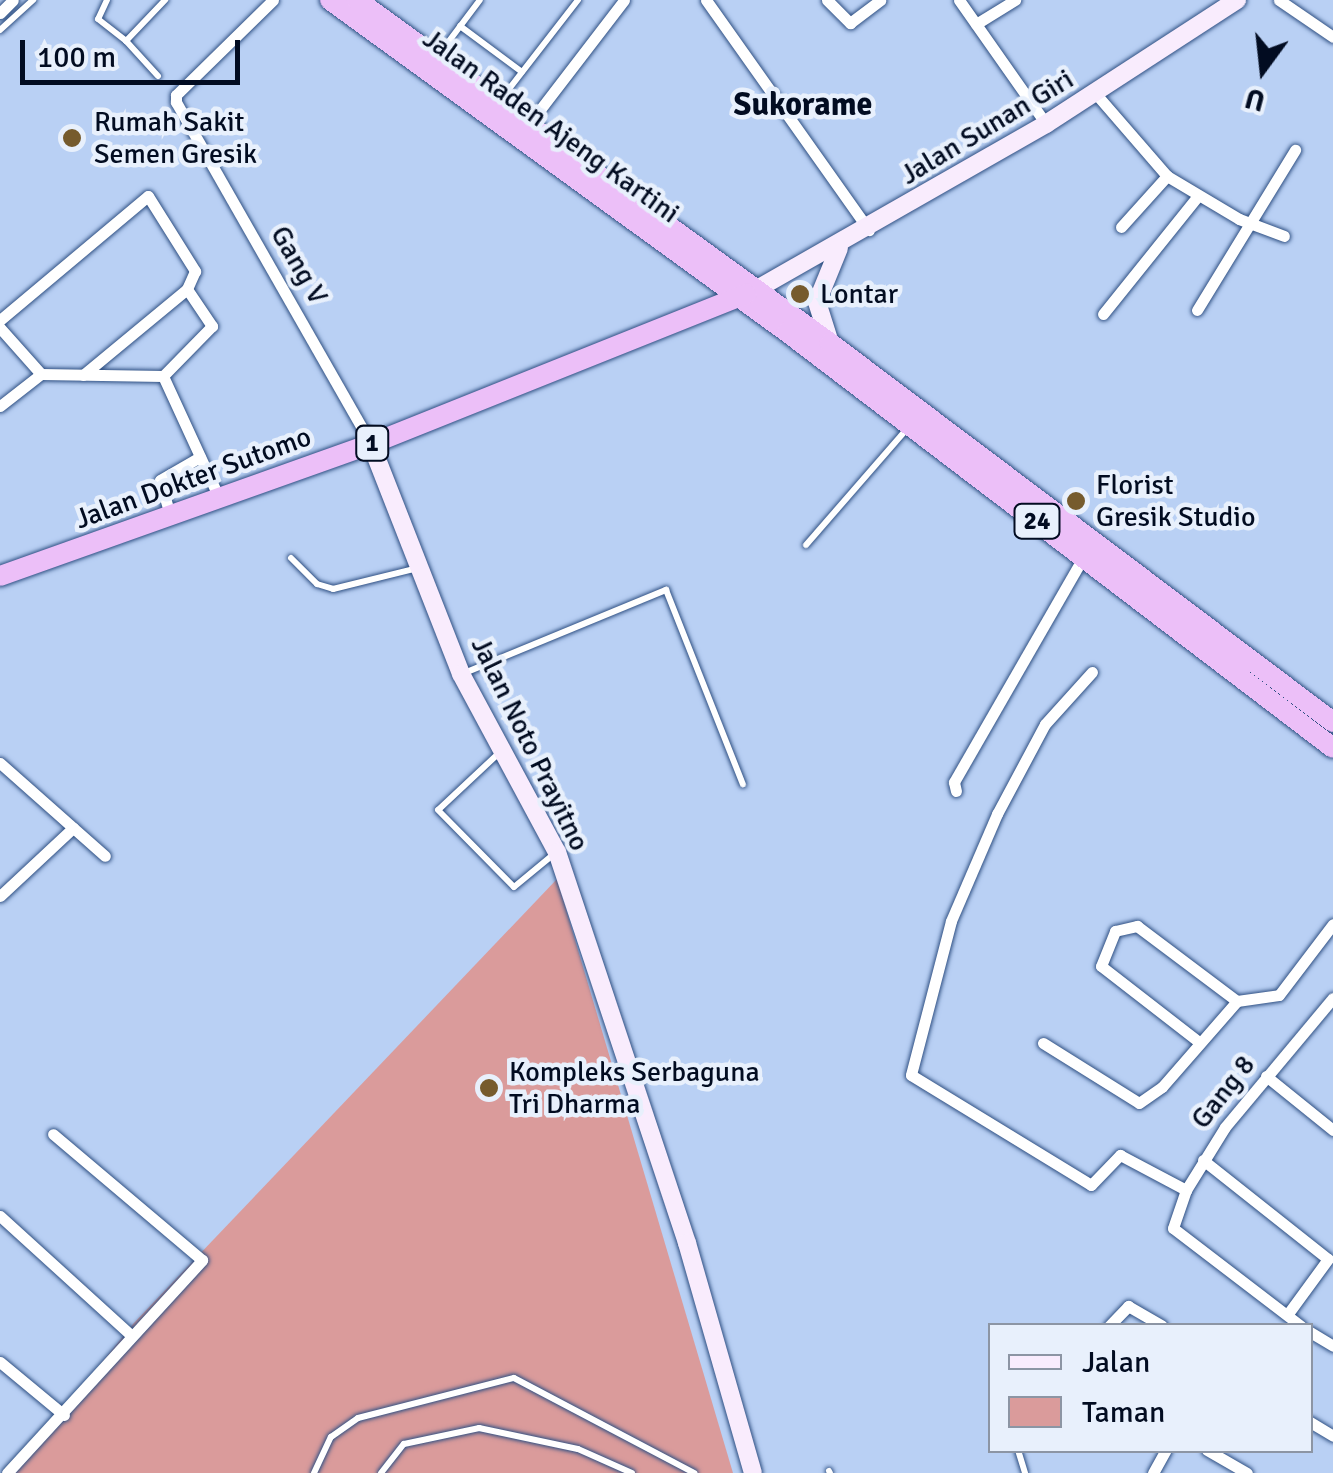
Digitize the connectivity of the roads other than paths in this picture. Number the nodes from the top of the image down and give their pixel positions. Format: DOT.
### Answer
graph roads {
  1 [pos="13,0"];
  2 [pos="33,0"];
  3 [pos="107,0"];
  4 [pos="165,0"];
  5 [pos="272,0"];
  6 [pos="330,0"];
  7 [pos="480,0"];
  8 [pos="578,0"];
  9 [pos="624,0"];
  10 [pos="706,0"];
  11 [pos="828,0"];
  12 [pos="880,0"];
  13 [pos="959,0"];
  14 [pos="1014,0"];
  15 [pos="1237,0"];
  16 [pos="1279,0"];
  17 [pos="362,10"];
  18 [pos="0,13"];
  19 [pos="976,24"];
  20 [pos="460,26"];
  21 [pos="0,30"];
  22 [pos="1333,37"];
  23 [pos="126,41"];
  24 [pos="433,64"];
  25 [pos="522,72"];
  26 [pos="158,76"];
  27 [pos="1096,94"];
  28 [pos="494,109"];
  29 [pos="528,124"];
  30 [pos="1046,124"];
  31 [pos="1295,150"];
  32 [pos="1168,176"];
  33 [pos="1198,196"];
  34 [pos="1251,224"];
  35 [pos="1121,227"];
  36 [pos="869,230"];
  37 [pos="1284,236"];
  38 [pos="840,247"];
  39 [pos="187,289"];
  40 [pos="748,293"];
  41 [pos="1197,310"];
  42 [pos="1103,314"];
  43 [pos="0,324"];
  44 [pos="830,343"];
  45 [pos="41,374"];
  46 [pos="83,374"];
  47 [pos="163,376"];
  48 [pos="0,406"];
  49 [pos="910,425"];
  50 [pos="370,444"];
  51 [pos="200,457"];
  52 [pos="219,498"];
  53 [pos="170,515"];
  54 [pos="806,545"];
  55 [pos="1084,556"];
  56 [pos="291,558"];
  57 [pos="420,568"];
  58 [pos="0,576"];
  59 [pos="1092,672"];
  60 [pos="461,674"];
  61 [pos="1333,722"];
  62 [pos="1333,748"];
  63 [pos="504,749"];
  64 [pos="0,763"];
  65 [pos="742,784"];
  66 [pos="956,791"];
  67 [pos="73,828"];
  68 [pos="557,852"];
  69 [pos="105,856"];
  70 [pos="0,896"];
  71 [pos="1333,924"];
  72 [pos="1333,998"];
  73 [pos="1237,1001"];
  74 [pos="1199,1042"];
  75 [pos="1043,1044"];
  76 [pos="1266,1076"];
  77 [pos="1333,1130"];
  78 [pos="53,1134"];
  79 [pos="1202,1160"];
  80 [pos="1186,1190"];
  81 [pos="0,1216"];
  82 [pos="1286,1316"];
  83 [pos="1112,1323"];
  84 [pos="1157,1323"];
  85 [pos="1297,1323"];
  86 [pos="132,1336"];
  87 [pos="0,1362"];
  88 [pos="64,1415"];
  89 [pos="1212,1453"];
  90 [pos="7,1473"];
  91 [pos="314,1473"];
  92 [pos="381,1473"];
  93 [pos="632,1473"];
  94 [pos="694,1473"];
  95 [pos="753,1473"];
  96 [pos="1248,1473"];
  1 -- 18 [label="street"];
  2 -- 21 [label="lane"];
  3 -- 23 [label="lane"];
  4 -- 23 [label="lane"];
  5 -- 50 [label="street, Gang V"];
  6 -- 17 [label="highway, Jalan Raden Ajeng Kartini"];
  7 -- 20 [label="lane"];
  8 -- 25 [label="lane"];
  9 -- 29 [label="street"];
  10 -- 36 [label="street"];
  11 -- 12 [label="street"];
  13 -- 19 [label="street"];
  14 -- 19 [label="street"];
  15 -- 27 [label="street, Jalan Sunan Giri"];
  16 -- 22 [label="street"];
  17 -- 24 [label="highway, Jalan Raden Ajeng Kartini"];
  19 -- 30 [label="street"];
  20 -- 24 [label="lane"];
  20 -- 25 [label="lane"];
  23 -- 26 [label="lane"];
  24 -- 28 [label="highway, Jalan Raden Ajeng Kartini"];
  25 -- 28 [label="lane"];
  27 -- 30 [label="street, Jalan Sunan Giri"];
  27 -- 32 [label="street"];
  28 -- 29 [label="highway, Jalan Raden Ajeng Kartini"];
  28 -- 40 [label="highway, Jalan Raden Ajeng Kartini"];
  29 -- 40 [label="highway, Jalan Raden Ajeng Kartini"];
  30 -- 36 [label="street, Jalan Sunan Giri"];
  31 -- 34 [label="street"];
  32 -- 33 [label="street"];
  32 -- 35 [label="street"];
  33 -- 34 [label="street"];
  33 -- 42 [label="street"];
  34 -- 37 [label="street"];
  34 -- 41 [label="street"];
  36 -- 38 [label="street, Jalan Sunan Giri"];
  38 -- 40 [label="street, Jalan Sunan Giri"];
  38 -- 44 [label="street"];
  39 -- 43 [label="street"];
  39 -- 46 [label="street"];
  39 -- 47 [label="street"];
  40 -- 44 [label="highway, 24"];
  40 -- 49 [label="highway, 24"];
  40 -- 50 [label="highway, Jalan Dokter Sutomo / 1"];
  43 -- 45 [label="street"];
  44 -- 61 [label="highway, 24"];
  45 -- 46 [label="street"];
  45 -- 48 [label="street"];
  46 -- 47 [label="street"];
  47 -- 51 [label="street"];
  49 -- 54 [label="lane"];
  49 -- 55 [label="highway, 24"];
  50 -- 52 [label="highway, Jalan Dokter Sutomo / 1"];
  50 -- 57 [label="street, Jalan Noto Prayitno"];
  51 -- 52 [label="street"];
  51 -- 53 [label="street"];
  52 -- 53 [label="highway, Jalan Dokter Sutomo / 1"];
  53 -- 58 [label="highway, Jalan Dokter Sutomo / 1"];
  55 -- 62 [label="highway, 24"];
  55 -- 66 [label="street"];
  56 -- 57 [label="lane"];
  57 -- 60 [label="street, Jalan Noto Prayitno"];
  59 -- 80 [label="street"];
  60 -- 63 [label="street, Jalan Noto Prayitno"];
  60 -- 65 [label="lane"];
  63 -- 68 [label="street, Jalan Noto Prayitno"];
  63 -- 68 [label="lane"];
  64 -- 67 [label="street"];
  67 -- 69 [label="street"];
  67 -- 70 [label="street"];
  68 -- 95 [label="street, Jalan Noto Prayitno"];
  71 -- 73 [label="street"];
  72 -- 76 [label="street, Gang 8"];
  73 -- 74 [label="street"];
  73 -- 74 [label="street"];
  74 -- 75 [label="street"];
  76 -- 77 [label="street"];
  76 -- 79 [label="street, Gang 8"];
  78 -- 86 [label="street"];
  79 -- 80 [label="street, Gang 8"];
  79 -- 82 [label="street"];
  80 -- 82 [label="street, Gang 8"];
  81 -- 86 [label="street"];
  82 -- 85 [label="street"];
  83 -- 84 [label="street"];
  86 -- 88 [label="street"];
  87 -- 88 [label="street"];
  88 -- 90 [label="street"];
  89 -- 96 [label="street"];
  91 -- 94 [label="lane"];
  92 -- 93 [label="lane"];
}
